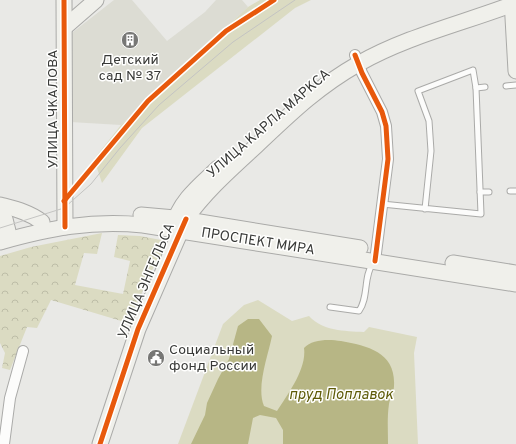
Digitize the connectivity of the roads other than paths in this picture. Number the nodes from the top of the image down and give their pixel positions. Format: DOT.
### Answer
graph roads {
  1 [pos="64,0"];
  2 [pos="96,0"];
  3 [pos="510,2"];
  4 [pos="65,27"];
  5 [pos="357,59"];
  6 [pos="516,71"];
  7 [pos="516,85"];
  8 [pos="506,86"];
  9 [pos="485,87"];
  10 [pos="476,88"];
  11 [pos="480,192"];
  12 [pos="489,192"];
  13 [pos="382,204"];
  14 [pos="0,205"];
  15 [pos="425,209"];
  16 [pos="0,212"];
  17 [pos="42,222"];
  18 [pos="65,223"];
  19 [pos="179,224"];
  20 [pos="2,237"];
  21 [pos="375,256"];
  22 [pos="516,273"];
  23 [pos="516,284"];
  24 [pos="330,307"];
  25 [pos="23,352"];
  26 [pos="4,444"];
  27 [pos="100,444"];
  1 -- 4 [label="main road, УЛИЦА ЧКАЛОВА"];
  2 -- 4 [label="main road"];
  3 -- 5 [label="main road, УЛИЦА КАРЛА МАРКСА"];
  3 -- 6 [label="main road"];
  4 -- 18 [label="main road, УЛИЦА ЧКАЛОВА"];
  5 -- 13 [label="street"];
  5 -- 19 [label="main road, УЛИЦА КАРЛА МАРКСА"];
  7 -- 8 [label="lane"];
  9 -- 10 [label="lane"];
  10 -- 11 [label="lane"];
  10 -- 15 [label="lane"];
  11 -- 12 [label="lane"];
  11 -- 15 [label="lane"];
  13 -- 15 [label="lane"];
  13 -- 21 [label="street"];
  14 -- 17 [label="main road"];
  16 -- 20 [label="main road"];
  17 -- 18 [label="main road, ПРОСПЕКТ МИРА"];
  17 -- 20 [label="main road, ПРОСПЕКТ МИРА"];
  18 -- 19 [label="main road, ПРОСПЕКТ МИРА"];
  18 -- 20 [label="main road, ПРОСПЕКТ МИРА"];
  19 -- 21 [label="main road, ПРОСПЕКТ МИРА"];
  19 -- 27 [label="main road, УЛИЦА ЭНГЕЛЬСА"];
  21 -- 22 [label="main road, ПРОСПЕКТ МИРА"];
  21 -- 23 [label="main road, ПРОСПЕКТ МИРА"];
  21 -- 24 [label="lane"];
  25 -- 26 [label="street"];
}
